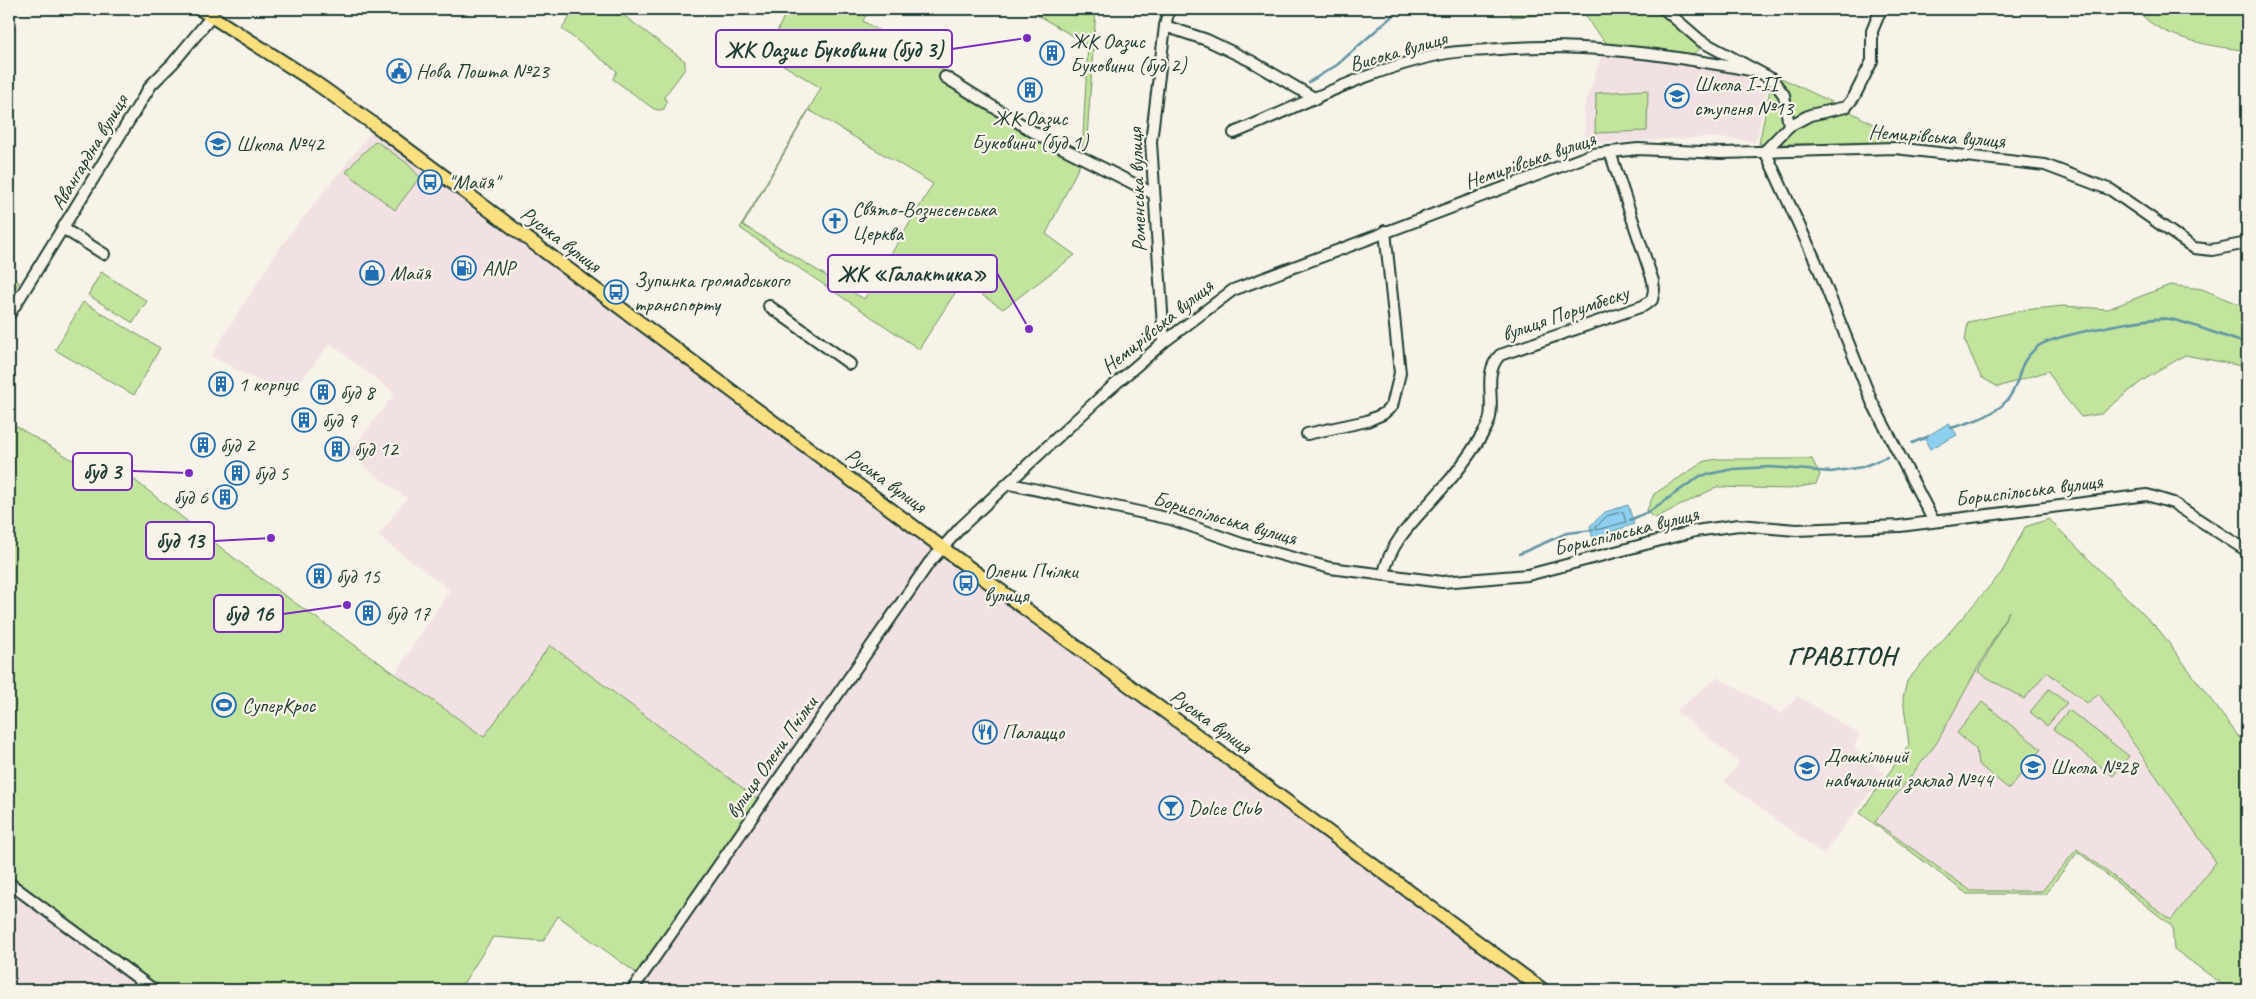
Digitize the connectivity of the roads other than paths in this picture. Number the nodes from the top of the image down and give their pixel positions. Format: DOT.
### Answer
graph roads {
  1 [pos="200,9"];
  2 [pos="1169,9"];
  3 [pos="1664,9"];
  4 [pos="1881,9"];
  5 [pos="212,16"];
  6 [pos="1165,26"];
  7 [pos="1761,72"];
  8 [pos="945,77"];
  9 [pos="1316,99"];
  10 [pos="1789,126"];
  11 [pos="1234,133"];
  12 [pos="1765,151"];
  13 [pos="1610,152"];
  14 [pos="1154,194"];
  15 [pos="64,229"];
  16 [pos="1385,231"];
  17 [pos="2247,243"];
  18 [pos="104,254"];
  19 [pos="769,306"];
  20 [pos="9,315"];
  21 [pos="1164,342"];
  22 [pos="850,364"];
  23 [pos="1307,434"];
  24 [pos="1010,484"];
  25 [pos="1933,520"];
  26 [pos="942,546"];
  27 [pos="2247,551"];
  28 [pos="1384,574"];
  29 [pos="9,883"];
  30 [pos="154,990"];
  31 [pos="632,990"];
  32 [pos="1544,990"];
  1 -- 5 [label="main road, Руська вулиця"];
  2 -- 6 [label="street, Роменська вулиця"];
  3 -- 7 [label="street"];
  4 -- 10 [label="street"];
  5 -- 15 [label="street, Авангардна вулиця"];
  5 -- 26 [label="main road, Руська вулиця"];
  6 -- 9 [label="street"];
  6 -- 14 [label="street, Роменська вулиця"];
  7 -- 9 [label="street, Висока вулиця"];
  7 -- 10 [label="street"];
  8 -- 14 [label="street"];
  9 -- 11 [label="street, Висока вулиця"];
  10 -- 12 [label="street"];
  12 -- 13 [label="street, Немирівська вулиця"];
  12 -- 17 [label="street, Немирівська вулиця"];
  12 -- 25 [label="street"];
  13 -- 16 [label="street, Немирівська вулиця"];
  13 -- 28 [label="street, вулиця Порумбеску"];
  14 -- 21 [label="street, Роменська вулиця"];
  15 -- 18 [label="street"];
  15 -- 20 [label="street, Авангардна вулиця"];
  16 -- 21 [label="street, Немирівська вулиця"];
  16 -- 23 [label="street"];
  19 -- 22 [label="street"];
  21 -- 24 [label="street, Немирівська вулиця"];
  24 -- 26 [label="street, Немирівська вулиця"];
  24 -- 28 [label="street, Бориспільська вулиця"];
  25 -- 27 [label="street, Бориспільська вулиця"];
  25 -- 28 [label="street, Бориспільська вулиця"];
  26 -- 31 [label="street, вулиця Олени Пчілки"];
  26 -- 32 [label="main road, Руська вулиця"];
  29 -- 30 [label="street"];
}
